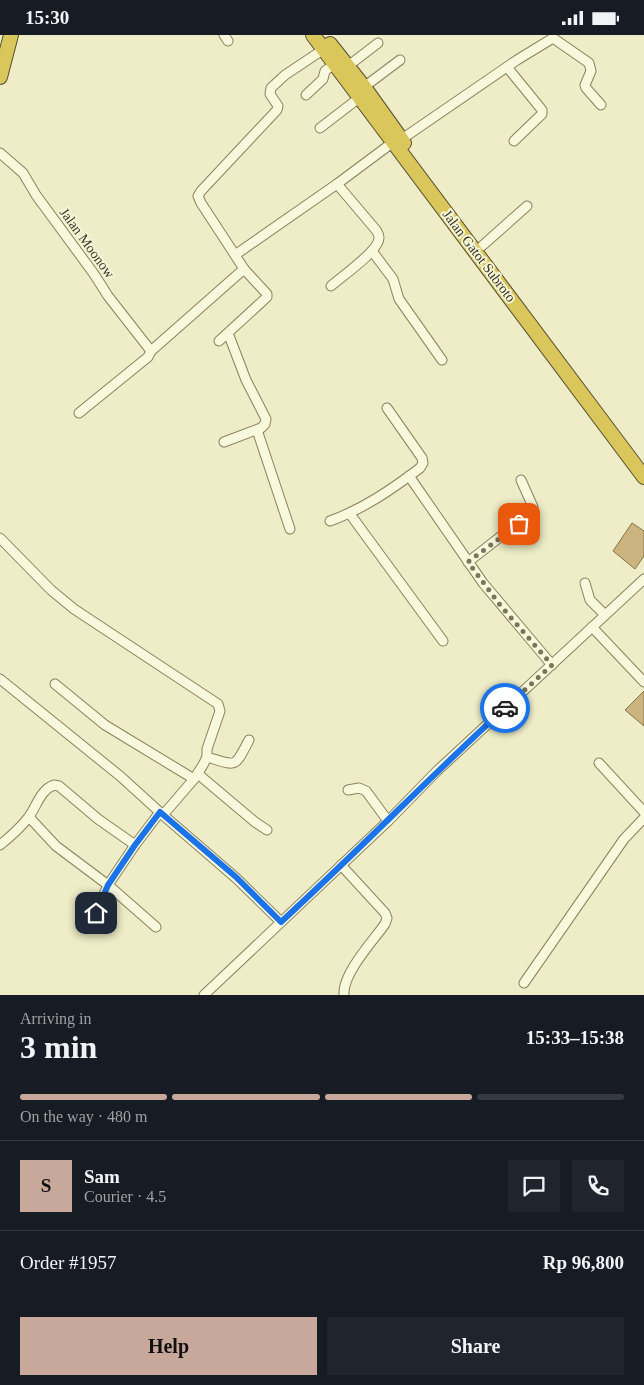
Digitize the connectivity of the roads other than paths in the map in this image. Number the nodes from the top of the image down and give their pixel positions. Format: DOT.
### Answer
graph roads {
  1 [pos="11,35"];
  2 [pos="313,35"];
  3 [pos="324,42"];
  4 [pos="378,43"];
  5 [pos="400,60"];
  6 [pos="334,64"];
  7 [pos="348,67"];
  8 [pos="508,67"];
  9 [pos="0,77"];
  10 [pos="362,92"];
  11 [pos="306,95"];
  12 [pos="601,105"];
  13 [pos="320,128"];
  14 [pos="398,140"];
  15 [pos="514,141"];
  16 [pos="0,153"];
  17 [pos="337,184"];
  18 [pos="527,206"];
  19 [pos="482,246"];
  20 [pos="372,251"];
  21 [pos="235,255"];
  22 [pos="244,269"];
  23 [pos="330,286"];
  24 [pos="228,333"];
  25 [pos="219,341"];
  26 [pos="151,351"];
  27 [pos="442,360"];
  28 [pos="387,408"];
  29 [pos="79,413"];
  30 [pos="257,430"];
  31 [pos="224,442"];
  32 [pos="644,464"];
  33 [pos="409,476"];
  34 [pos="644,477"];
  35 [pos="521,480"];
  36 [pos="350,514"];
  37 [pos="330,521"];
  38 [pos="290,529"];
  39 [pos="0,538"];
  40 [pos="468,562"];
  41 [pos="644,579"];
  42 [pos="585,583"];
  43 [pos="605,615"];
  44 [pos="592,627"];
  45 [pos="443,641"];
  46 [pos="552,665"];
  47 [pos="0,679"];
  48 [pos="644,682"];
  49 [pos="55,684"];
  50 [pos="249,740"];
  51 [pos="207,757"];
  52 [pos="599,763"];
  53 [pos="196,777"];
  54 [pos="348,790"];
  55 [pos="644,812"];
  56 [pos="162,813"];
  57 [pos="29,817"];
  58 [pos="644,818"];
  59 [pos="388,821"];
  60 [pos="267,830"];
  61 [pos="0,845"];
  62 [pos="135,845"];
  63 [pos="341,865"];
  64 [pos="108,885"];
  65 [pos="96,913"];
  66 [pos="281,922"];
  67 [pos="156,927"];
  68 [pos="524,983"];
  69 [pos="204,995"];
  70 [pos="344,995"];
  1 -- 9 [label="highway"];
  2 -- 3 [label="highway, Jalan Gatot Subroto"];
  3 -- 6 [label="highway, Jalan Gatot Subroto"];
  3 -- 7 [label="highway, Jalan Gatot Subroto"];
  3 -- 21 [label="street"];
  4 -- 7 [label="street"];
  5 -- 10 [label="street"];
  6 -- 10 [label="highway, Jalan Gatot Subroto"];
  6 -- 11 [label="street"];
  7 -- 10 [label="highway, Jalan Gatot Subroto"];
  8 -- 12 [label="street"];
  8 -- 14 [label="street"];
  8 -- 15 [label="street"];
  10 -- 13 [label="street"];
  10 -- 14 [label="highway, Jalan Gatot Subroto"];
  14 -- 17 [label="street"];
  14 -- 19 [label="highway, Jalan Gatot Subroto"];
  14 -- 34 [label="highway, Jalan Gatot Subroto"];
  16 -- 26 [label="street, Jalan Moonow"];
  17 -- 20 [label="street"];
  17 -- 21 [label="street"];
  18 -- 19 [label="street"];
  19 -- 32 [label="highway, Jalan Gatot Subroto"];
  20 -- 23 [label="street"];
  20 -- 27 [label="street"];
  21 -- 22 [label="street"];
  22 -- 24 [label="street"];
  22 -- 26 [label="street"];
  24 -- 25 [label="street"];
  24 -- 30 [label="street"];
  26 -- 29 [label="street"];
  28 -- 33 [label="street"];
  30 -- 31 [label="street"];
  30 -- 38 [label="street"];
  33 -- 36 [label="street"];
  33 -- 40 [label="street"];
  35 -- 40 [label="street"];
  36 -- 37 [label="street"];
  36 -- 45 [label="street"];
  39 -- 51 [label="street"];
  40 -- 46 [label="street"];
  41 -- 43 [label="street"];
  42 -- 43 [label="street"];
  43 -- 44 [label="street"];
  44 -- 46 [label="street"];
  44 -- 48 [label="street"];
  46 -- 59 [label="street"];
  47 -- 56 [label="street"];
  49 -- 53 [label="street"];
  50 -- 51 [label="street"];
  51 -- 53 [label="street"];
  52 -- 55 [label="street"];
  53 -- 56 [label="street"];
  53 -- 60 [label="street"];
  54 -- 59 [label="street"];
  56 -- 62 [label="street"];
  56 -- 66 [label="street"];
  57 -- 61 [label="street"];
  57 -- 62 [label="street"];
  57 -- 64 [label="street"];
  58 -- 68 [label="street"];
  59 -- 63 [label="street"];
  62 -- 64 [label="street"];
  63 -- 66 [label="street"];
  63 -- 70 [label="street"];
  64 -- 65 [label="street"];
  64 -- 67 [label="street"];
  66 -- 69 [label="street"];
}
